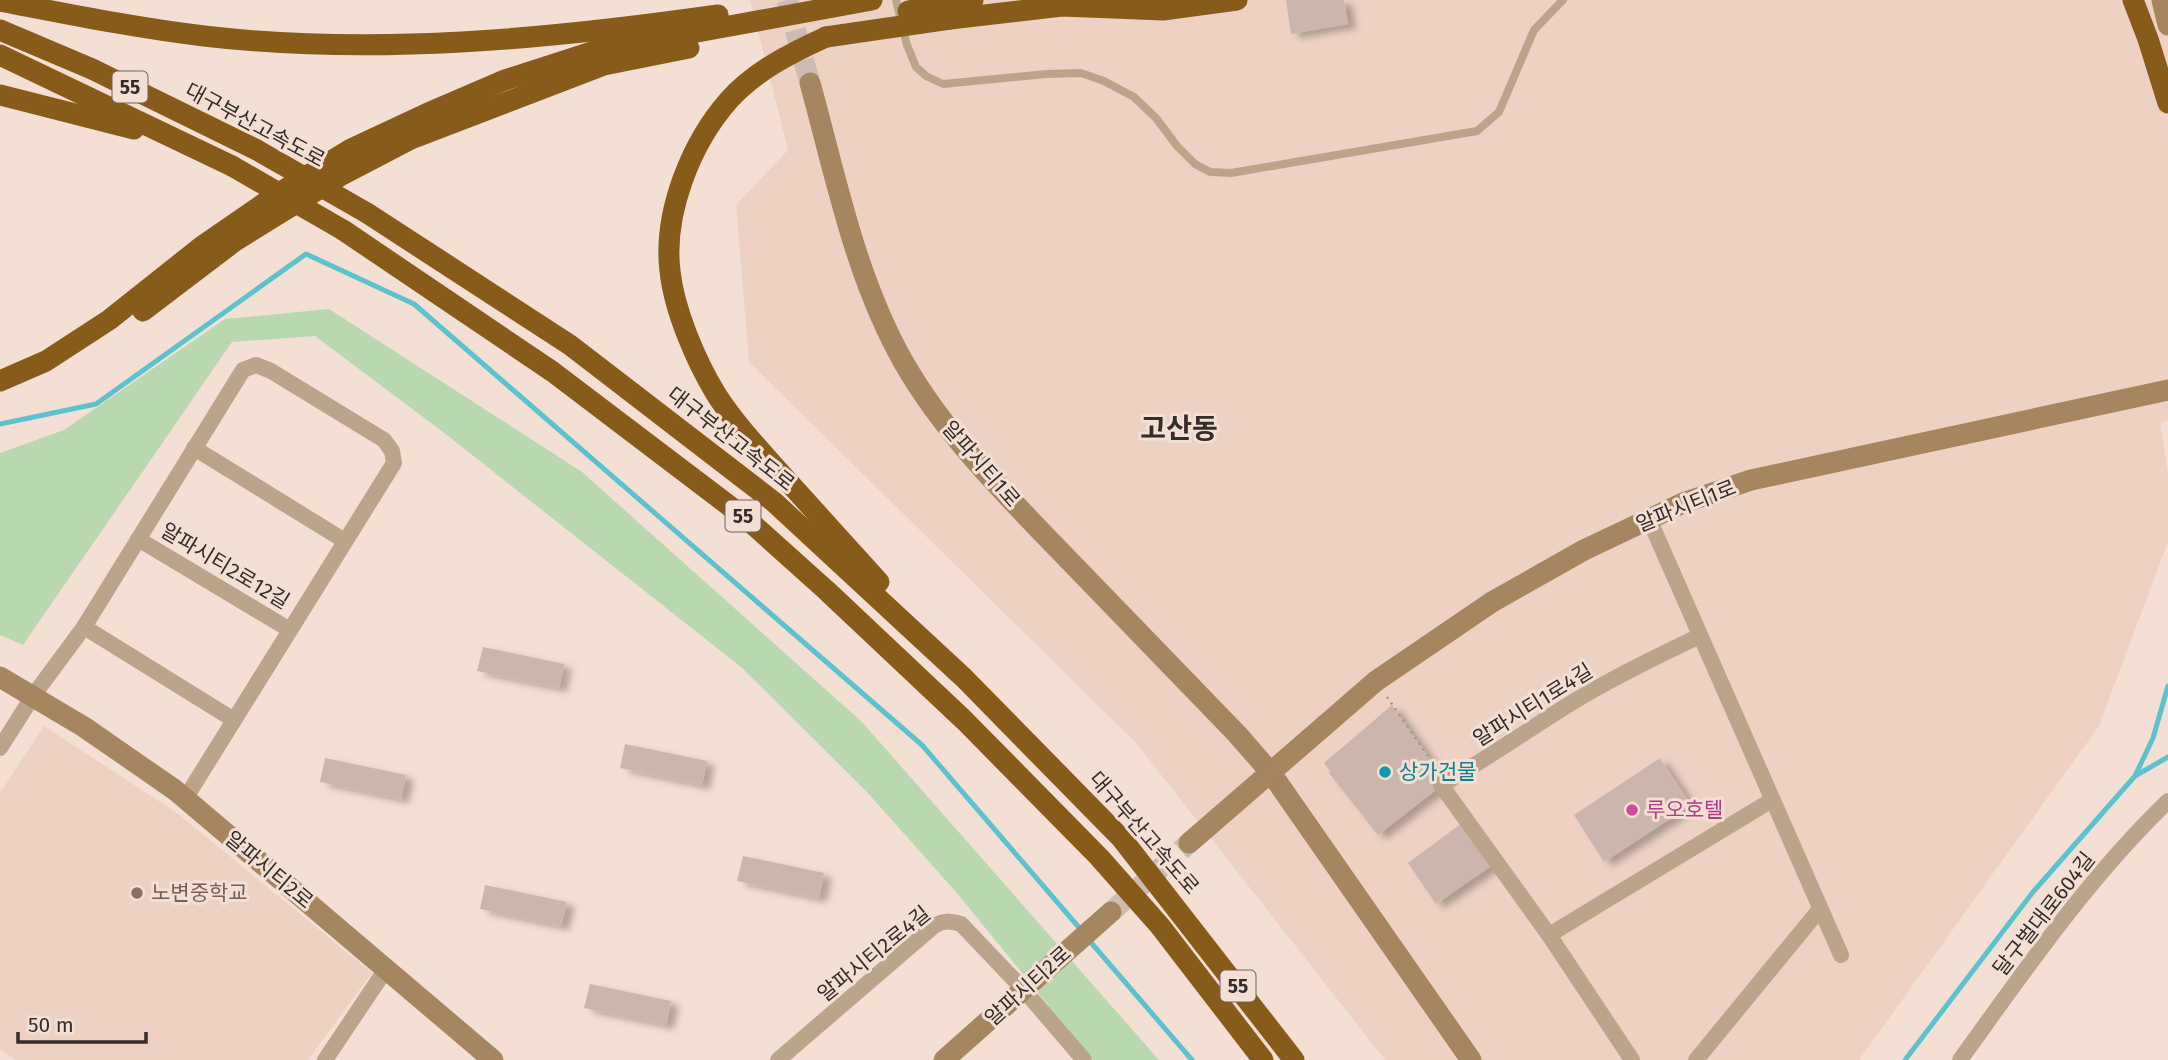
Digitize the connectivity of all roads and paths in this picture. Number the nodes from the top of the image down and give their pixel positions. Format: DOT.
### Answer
graph roads {
  1 [pos="872,0"];
  2 [pos="896,0"];
  3 [pos="973,0"];
  4 [pos="1237,0"];
  5 [pos="1563,0"];
  6 [pos="2133,0"];
  7 [pos="2162,0"];
  8 [pos="0,1"];
  9 [pos="949,12"];
  10 [pos="824,15"];
  11 [pos="2168,25"];
  12 [pos="0,30"];
  13 [pos="0,55"];
  14 [pos="810,83"];
  15 [pos="0,95"];
  16 [pos="2168,103"];
  17 [pos="181,141"];
  18 [pos="0,382"];
  19 [pos="2168,390"];
  20 [pos="0,394"];
  21 [pos="194,448"];
  22 [pos="1649,519"];
  23 [pos="138,539"];
  24 [pos="345,541"];
  25 [pos="84,627"];
  26 [pos="290,630"];
  27 [pos="1700,636"];
  28 [pos="0,677"];
  29 [pos="964,678"];
  30 [pos="1376,681"];
  31 [pos="33,696"];
  32 [pos="234,720"];
  33 [pos="0,748"];
  34 [pos="1271,773"];
  35 [pos="1441,785"];
  36 [pos="185,799"];
  37 [pos="1772,800"];
  38 [pos="2168,801"];
  39 [pos="1189,843"];
  40 [pos="1821,909"];
  41 [pos="1111,912"];
  42 [pos="1549,935"];
  43 [pos="1840,955"];
  44 [pos="386,969"];
  45 [pos="1024,990"];
  46 [pos="326,1060"];
  47 [pos="493,1060"];
  48 [pos="778,1060"];
  49 [pos="944,1060"];
  50 [pos="1084,1060"];
  51 [pos="1263,1060"];
  52 [pos="1294,1060"];
  53 [pos="1471,1060"];
  54 [pos="1632,1060"];
  55 [pos="1696,1060"];
  56 [pos="1960,1060"];
  1 -- 10 [label="highway"];
  2 -- 5 [label="lane"];
  3 -- 9 [label="highway"];
  4 -- 9 [label="highway"];
  6 -- 16 [label="highway"];
  7 -- 11 [label="street"];
  8 -- 10 [label="highway"];
  9 -- 10 [label="highway, bridge"];
  10 -- 18 [label="highway"];
  10 -- 20 [label="highway"];
  10 -- 29 [label="highway"];
  12 -- 29 [label="highway, 대구부산고속도로 / 55, bridge"];
  13 -- 17 [label="highway, 55"];
  14 -- 34 [label="street, 알파시티1로"];
  15 -- 17 [label="highway"];
  17 -- 51 [label="highway, 55, bridge"];
  19 -- 22 [label="street, 알파시티1로"];
  21 -- 23 [label="street, 알파시티2로12길"];
  21 -- 24 [label="street"];
  21 -- 24 [label="street, 알파시티2로12길"];
  22 -- 27 [label="street"];
  22 -- 30 [label="street, 알파시티1로"];
  23 -- 25 [label="street, 알파시티2로12길"];
  23 -- 26 [label="street, 알파시티2로12길"];
  24 -- 26 [label="street, 알파시티2로12길"];
  25 -- 31 [label="street, 알파시티2로12길"];
  25 -- 32 [label="street"];
  26 -- 32 [label="street, 알파시티2로12길"];
  27 -- 35 [label="street, 알파시티1로4길"];
  27 -- 37 [label="street"];
  28 -- 31 [label="street, 알파시티2로"];
  29 -- 52 [label="highway, 대구부산고속도로 / 55"];
  30 -- 34 [label="street, 알파시티1로"];
  30 -- 35 [label="path"];
  31 -- 33 [label="street"];
  31 -- 36 [label="street, 알파시티2로"];
  32 -- 36 [label="street, 알파시티2로12길"];
  34 -- 39 [label="street"];
  34 -- 53 [label="street, 알파시티1로"];
  35 -- 42 [label="street"];
  36 -- 44 [label="street, 알파시티2로"];
  37 -- 40 [label="street"];
  37 -- 42 [label="street"];
  38 -- 56 [label="street, 달구벌대로604길"];
  40 -- 43 [label="street"];
  40 -- 55 [label="street"];
  41 -- 45 [label="street, 알파시티2로"];
  42 -- 54 [label="street"];
  44 -- 46 [label="street"];
  44 -- 47 [label="street, 알파시티2로"];
  45 -- 48 [label="street, 알파시티2로4길"];
  45 -- 49 [label="street, 알파시티2로"];
  45 -- 50 [label="street, 알파시티2로4길"];
}
